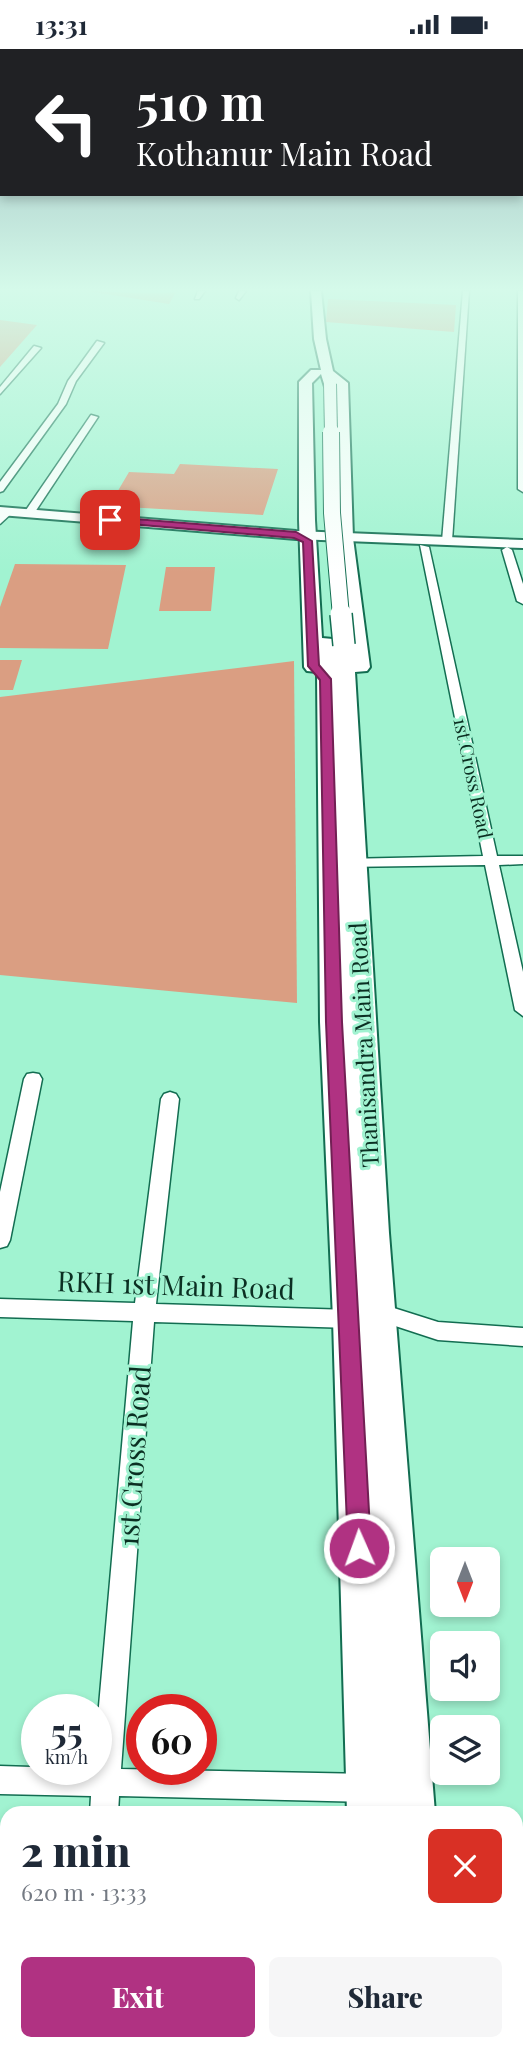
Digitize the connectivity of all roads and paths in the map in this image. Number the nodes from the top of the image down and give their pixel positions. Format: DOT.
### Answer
graph roads {
  1 [pos="71,384"];
  2 [pos="305,384"];
  3 [pos="322,384"];
  4 [pos="341,384"];
  5 [pos="459,384"];
  6 [pos="522,384"];
  7 [pos="307,409"];
  8 [pos="343,409"];
  9 [pos="94,417"];
  10 [pos="0,489"];
  11 [pos="523,489"];
  12 [pos="29,513"];
  13 [pos="3,515"];
  14 [pos="349,535"];
  15 [pos="303,537"];
  16 [pos="447,541"];
  17 [pos="523,544"];
  18 [pos="424,547"];
  19 [pos="507,550"];
  20 [pos="523,551"];
  21 [pos="523,601"];
  22 [pos="336,673"];
  23 [pos="523,860"];
  24 [pos="491,861"];
  25 [pos="342,863"];
  26 [pos="523,1010"];
  27 [pos="33,1079"];
  28 [pos="170,1099"];
  29 [pos="0,1240"];
  30 [pos="0,1308"];
  31 [pos="144,1313"];
  32 [pos="364,1313"];
  33 [pos="523,1337"];
  34 [pos="112,1719"];
  35 [pos="0,1780"];
  36 [pos="21,1780"];
  37 [pos="112,1782"];
  38 [pos="107,1785"];
  39 [pos="369,1801"];
  40 [pos="105,1806"];
  41 [pos="411,1806"];
  1 -- 10 [label="street"];
  2 -- 7 [label="main road, Thanisandra Main Road"];
  3 -- 22 [label="main road, bridge"];
  4 -- 8 [label="main road, Thanisandra Main Road"];
  5 -- 16 [label="street"];
  6 -- 11 [label="street"];
  7 -- 8 [label="main road"];
  7 -- 15 [label="main road, Thanisandra Main Road"];
  8 -- 14 [label="main road, Thanisandra Main Road"];
  9 -- 12 [label="street"];
  12 -- 13 [label="main road"];
  12 -- 15 [label="main road"];
  14 -- 15 [label="main road"];
  14 -- 16 [label="main road"];
  14 -- 18 [label="main road"];
  14 -- 22 [label="main road, Thanisandra Main Road"];
  15 -- 22 [label="main road, Thanisandra Main Road"];
  16 -- 17 [label="main road"];
  18 -- 19 [label="main road"];
  18 -- 24 [label="street, 1st Cross Road"];
  19 -- 20 [label="main road"];
  19 -- 21 [label="street"];
  22 -- 25 [label="main road, Thanisandra Main Road"];
  23 -- 24 [label="street"];
  24 -- 25 [label="street"];
  24 -- 26 [label="street, 1st Cross Road"];
  25 -- 32 [label="main road, Thanisandra Main Road"];
  27 -- 29 [label="street"];
  28 -- 31 [label="street, 1st Cross Road"];
  30 -- 31 [label="street, RKH 1st Main Road"];
  31 -- 32 [label="street, RKH 1st Main Road"];
  31 -- 34 [label="street, 1st Cross Road"];
  32 -- 33 [label="street, RKH 1st Main Road"];
  32 -- 39 [label="main road, Thanisandra Main Road"];
  32 -- 41 [label="main road, Thanisandra Main Road"];
  35 -- 36 [label="street"];
  37 -- 39 [label="street"];
  38 -- 40 [label="street, 1st Cross Road"];
}
